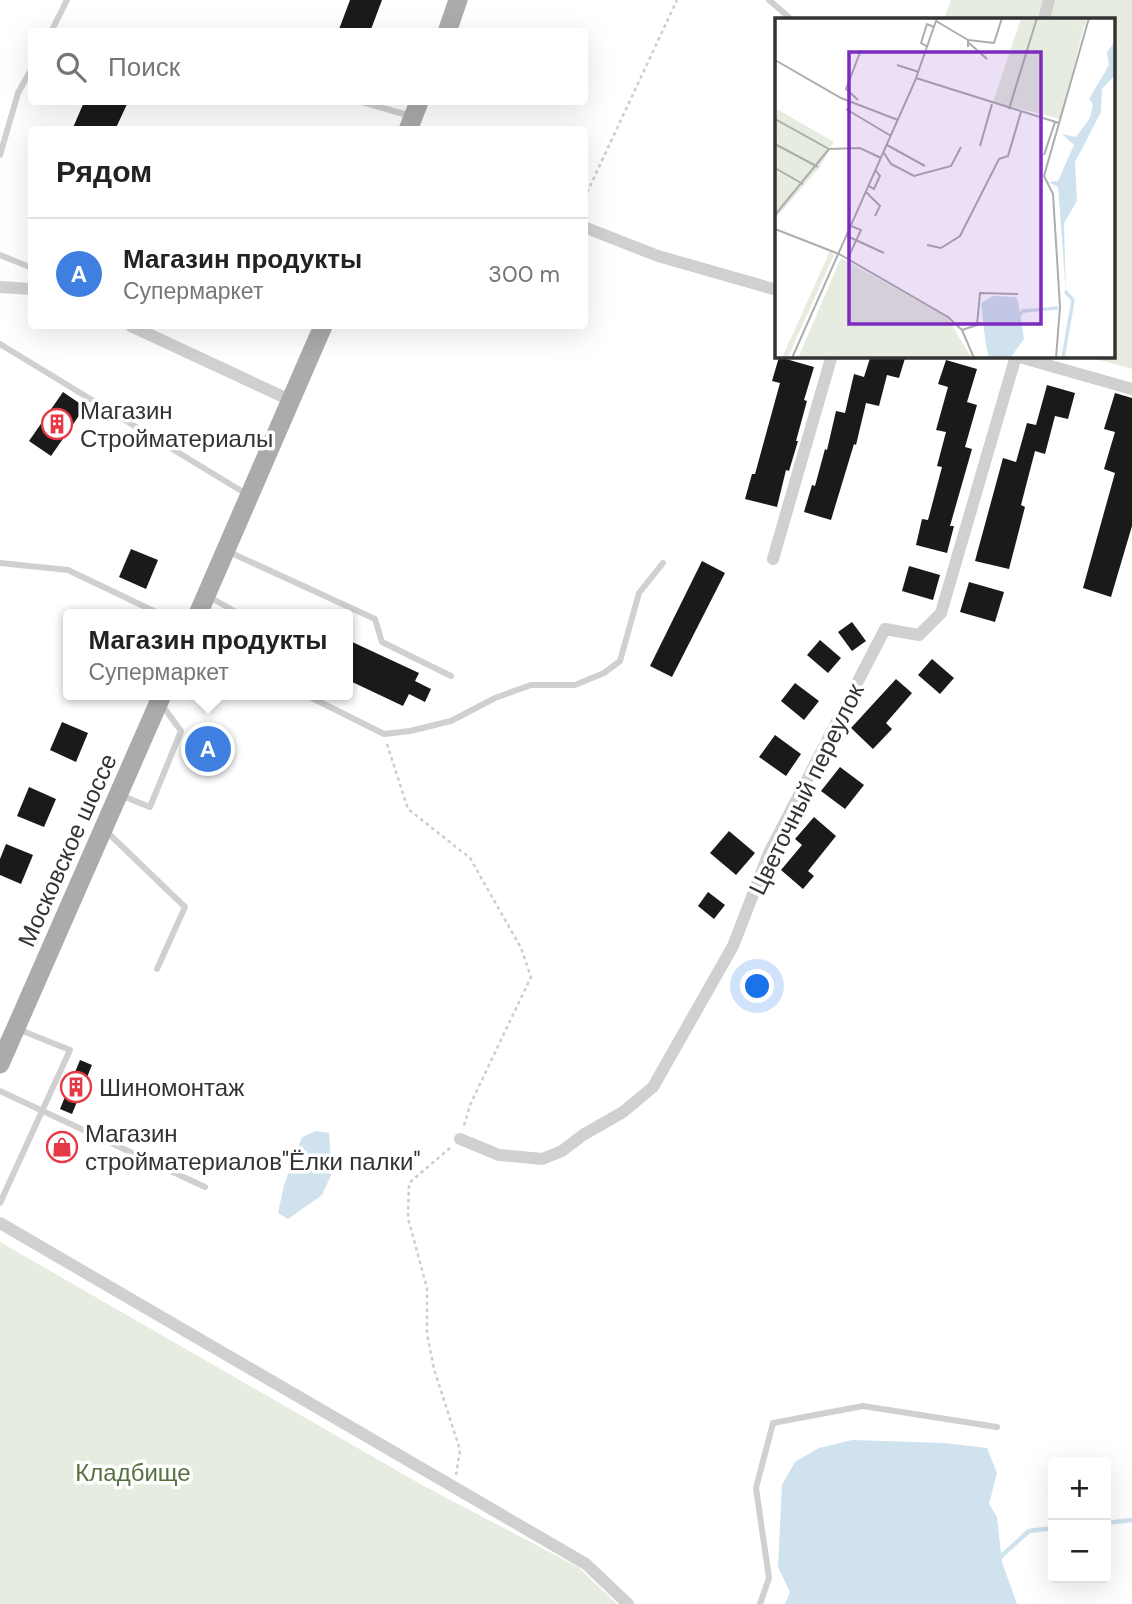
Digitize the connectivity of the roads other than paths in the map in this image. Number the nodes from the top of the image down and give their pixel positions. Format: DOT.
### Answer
graph roads {
  1 [pos="67,0"];
  2 [pos="458,0"];
  3 [pos="769,0"];
  4 [pos="1049,0"];
  5 [pos="790,18"];
  6 [pos="1044,18"];
  7 [pos="53,28"];
  8 [pos="448,28"];
  9 [pos="28,75"];
  10 [pos="373,105"];
  11 [pos="413,116"];
  12 [pos="0,155"];
  13 [pos="588,229"];
  14 [pos="0,255"];
  15 [pos="28,266"];
  16 [pos="0,287"];
  17 [pos="775,288"];
  18 [pos="28,289"];
  19 [pos="137,329"];
  20 [pos="322,329"];
  21 [pos="0,344"];
  22 [pos="831,357"];
  23 [pos="1014,357"];
  24 [pos="1018,357"];
  25 [pos="1132,389"];
  26 [pos="290,400"];
  27 [pos="250,496"];
  28 [pos="226,551"];
  29 [pos="773,559"];
  30 [pos="0,563"];
  31 [pos="663,563"];
  32 [pos="206,595"];
  33 [pos="150,609"];
  34 [pos="200,609"];
  35 [pos="230,609"];
  36 [pos="351,609"];
  37 [pos="353,610"];
  38 [pos="451,676"];
  39 [pos="160,700"];
  40 [pos="162,700"];
  41 [pos="316,700"];
  42 [pos="118,794"];
  43 [pos="103,829"];
  44 [pos="157,969"];
  45 [pos="16,1028"];
  46 [pos="0,1064"];
  47 [pos="0,1091"];
  48 [pos="42,1110"];
  49 [pos="460,1139"];
  50 [pos="205,1187"];
  51 [pos="0,1203"];
  52 [pos="0,1223"];
  53 [pos="997,1427"];
  54 [pos="628,1604"];
  55 [pos="760,1604"];
  1 -- 7 [label="lane"];
  2 -- 8 [label="main road"];
  3 -- 5 [label="lane"];
  4 -- 6 [label="street"];
  9 -- 12 [label="lane"];
  10 -- 11 [label="lane"];
  13 -- 17 [label="street"];
  14 -- 15 [label="lane"];
  16 -- 18 [label="street"];
  19 -- 26 [label="street"];
  20 -- 26 [label="main road"];
  21 -- 27 [label="lane"];
  22 -- 29 [label="street"];
  23 -- 49 [label="street, Цветочный переулок"];
  24 -- 25 [label="street"];
  26 -- 27 [label="main road"];
  27 -- 28 [label="main road"];
  28 -- 32 [label="main road"];
  28 -- 36 [label="lane"];
  30 -- 33 [label="lane"];
  31 -- 41 [label="lane"];
  32 -- 34 [label="main road"];
  32 -- 35 [label="lane"];
  37 -- 38 [label="lane"];
  39 -- 42 [label="main road, Московское шоссе"];
  40 -- 42 [label="lane"];
  42 -- 43 [label="main road, Московское шоссе"];
  43 -- 44 [label="lane"];
  43 -- 45 [label="main road, Московское шоссе"];
  45 -- 46 [label="main road, Московское шоссе"];
  45 -- 48 [label="lane"];
  47 -- 48 [label="lane"];
  48 -- 50 [label="lane"];
  48 -- 51 [label="lane"];
  52 -- 54 [label="street"];
  53 -- 55 [label="lane"];
}
